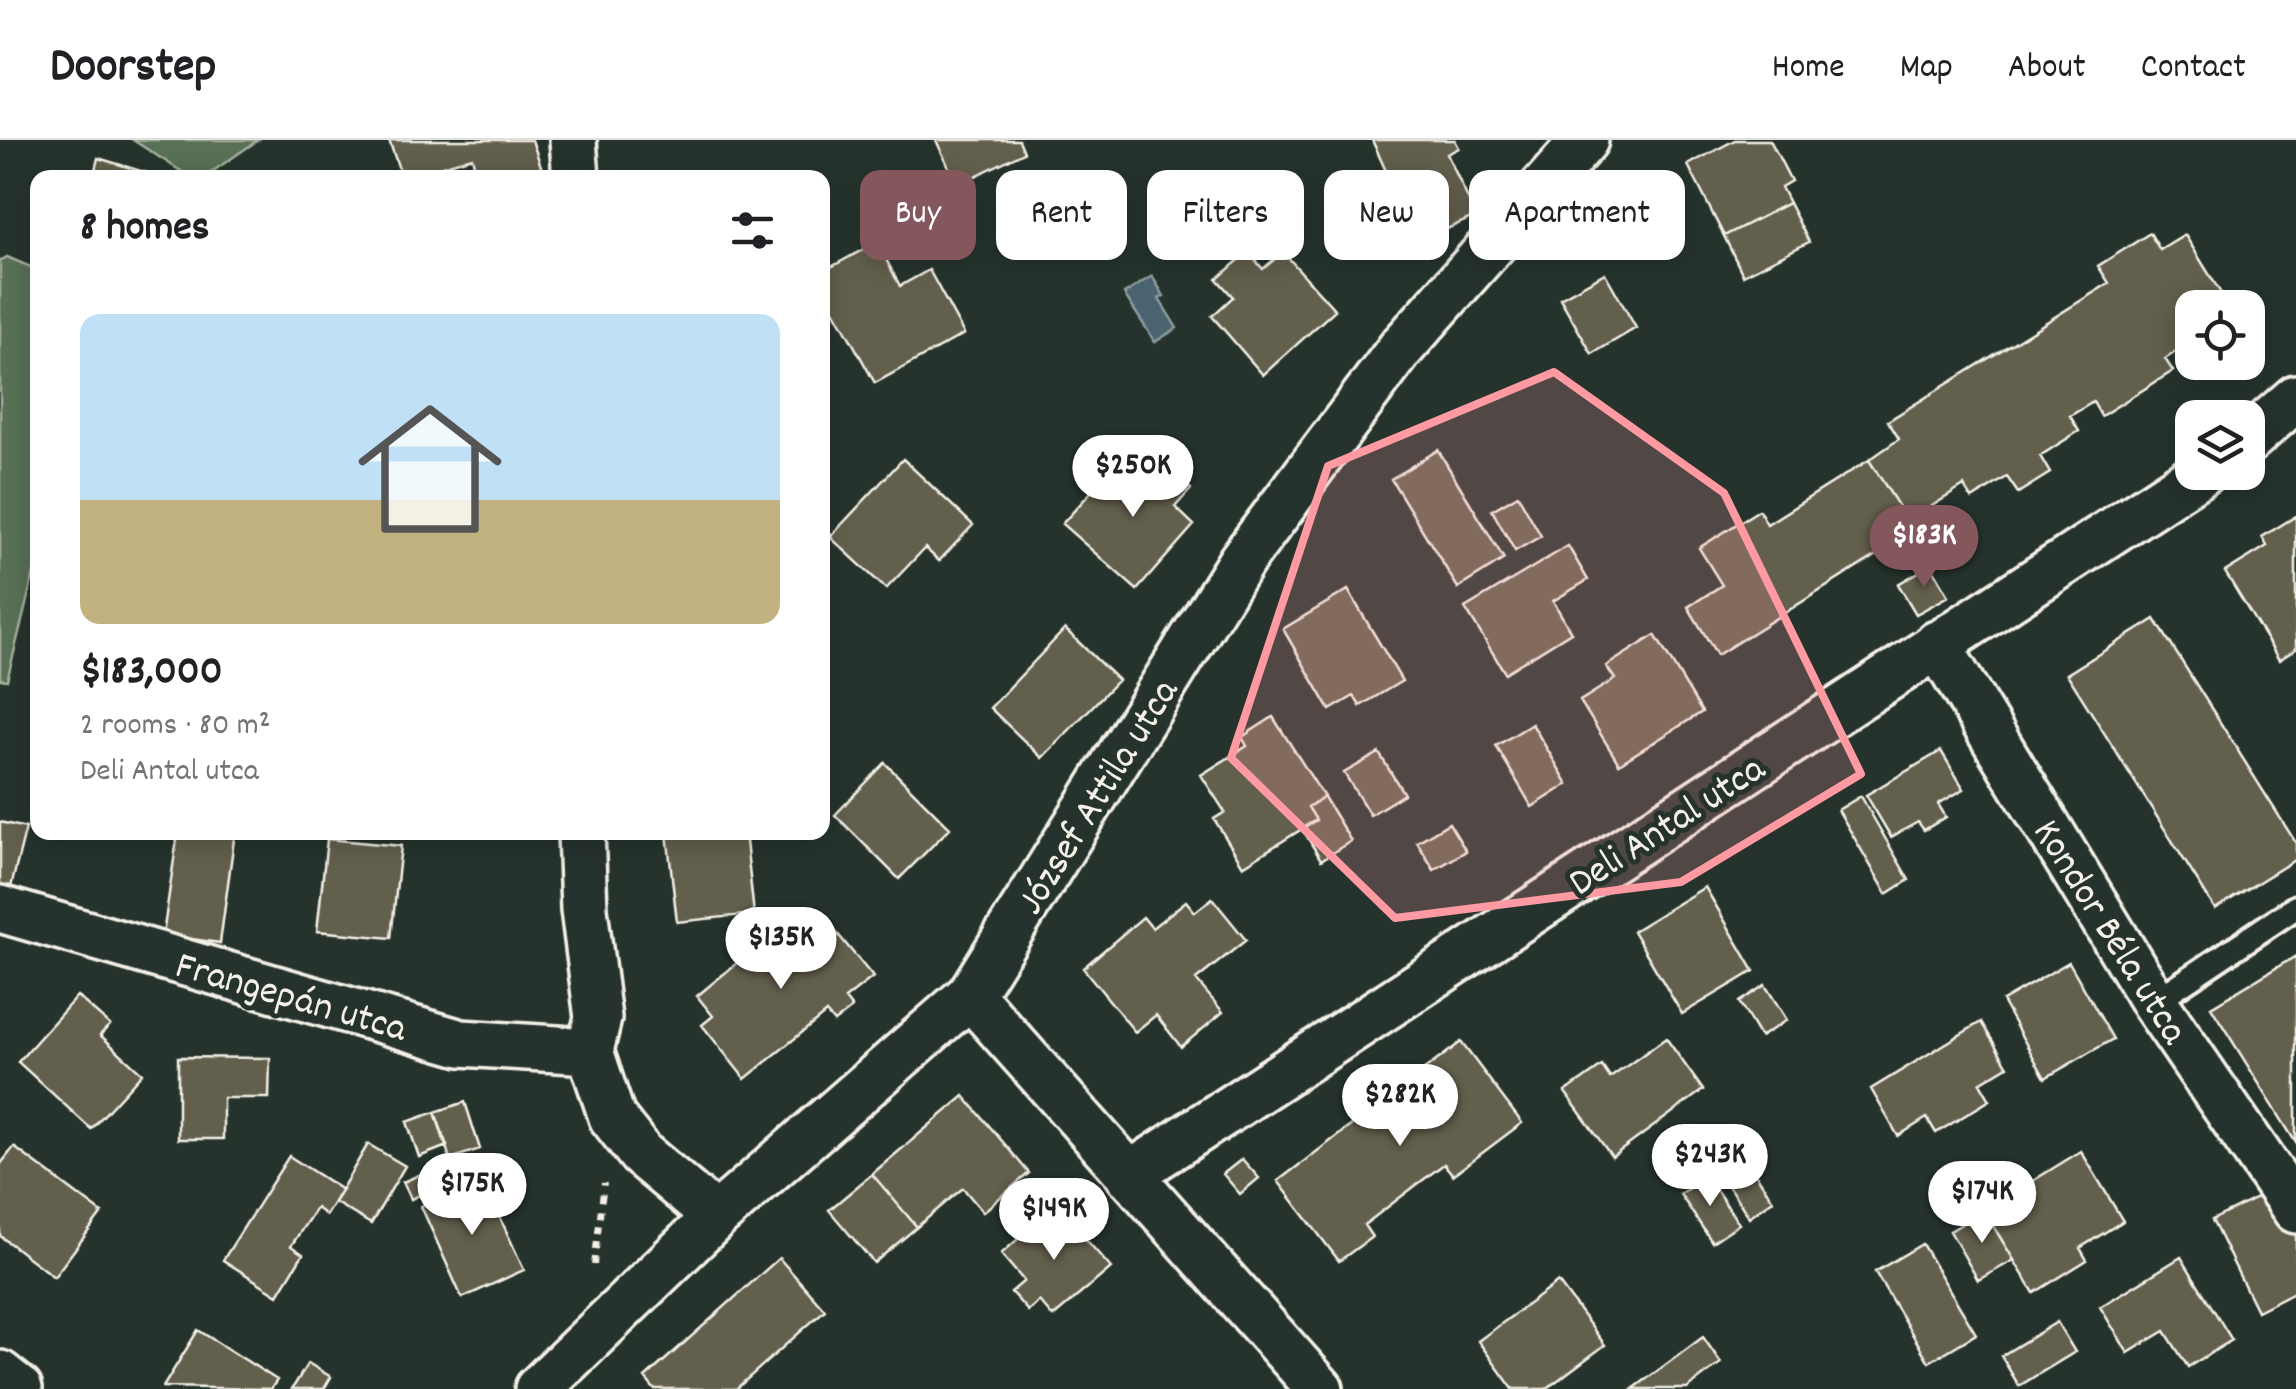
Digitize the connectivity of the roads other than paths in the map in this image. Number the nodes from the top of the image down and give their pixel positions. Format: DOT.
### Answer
graph roads {
  1 [pos="573,140"];
  2 [pos="1585,140"];
  3 [pos="575,170"];
  4 [pos="2296,398"];
  5 [pos="2265,425"];
  6 [pos="2175,490"];
  7 [pos="1937,644"];
  8 [pos="581,840"];
  9 [pos="2296,907"];
  10 [pos="0,910"];
  11 [pos="970,995"];
  12 [pos="2154,1002"];
  13 [pos="590,1051"];
  14 [pos="1129,1175"];
  15 [pos="2296,1210"];
  16 [pos="716,1217"];
  17 [pos="0,1374"];
  18 [pos="556,1383"];
  19 [pos="20,1389"];
  20 [pos="1320,1389"];
  1 -- 3 [label="street"];
  2 -- 11 [label="street, József Attila utca"];
  4 -- 5 [label="street"];
  6 -- 7 [label="street, Deli Antal utca"];
  7 -- 12 [label="street, Kondor Béla utca"];
  7 -- 14 [label="street, Deli Antal utca"];
  8 -- 13 [label="street"];
  9 -- 12 [label="lane"];
  10 -- 13 [label="street, Frangepán utca"];
  11 -- 14 [label="street"];
  11 -- 16 [label="street, József Attila utca"];
  12 -- 15 [label="street, Kondor Béla utca"];
  13 -- 16 [label="street"];
  14 -- 20 [label="street"];
  16 -- 18 [label="street, József Attila utca"];
  17 -- 19 [label="street"];
}
